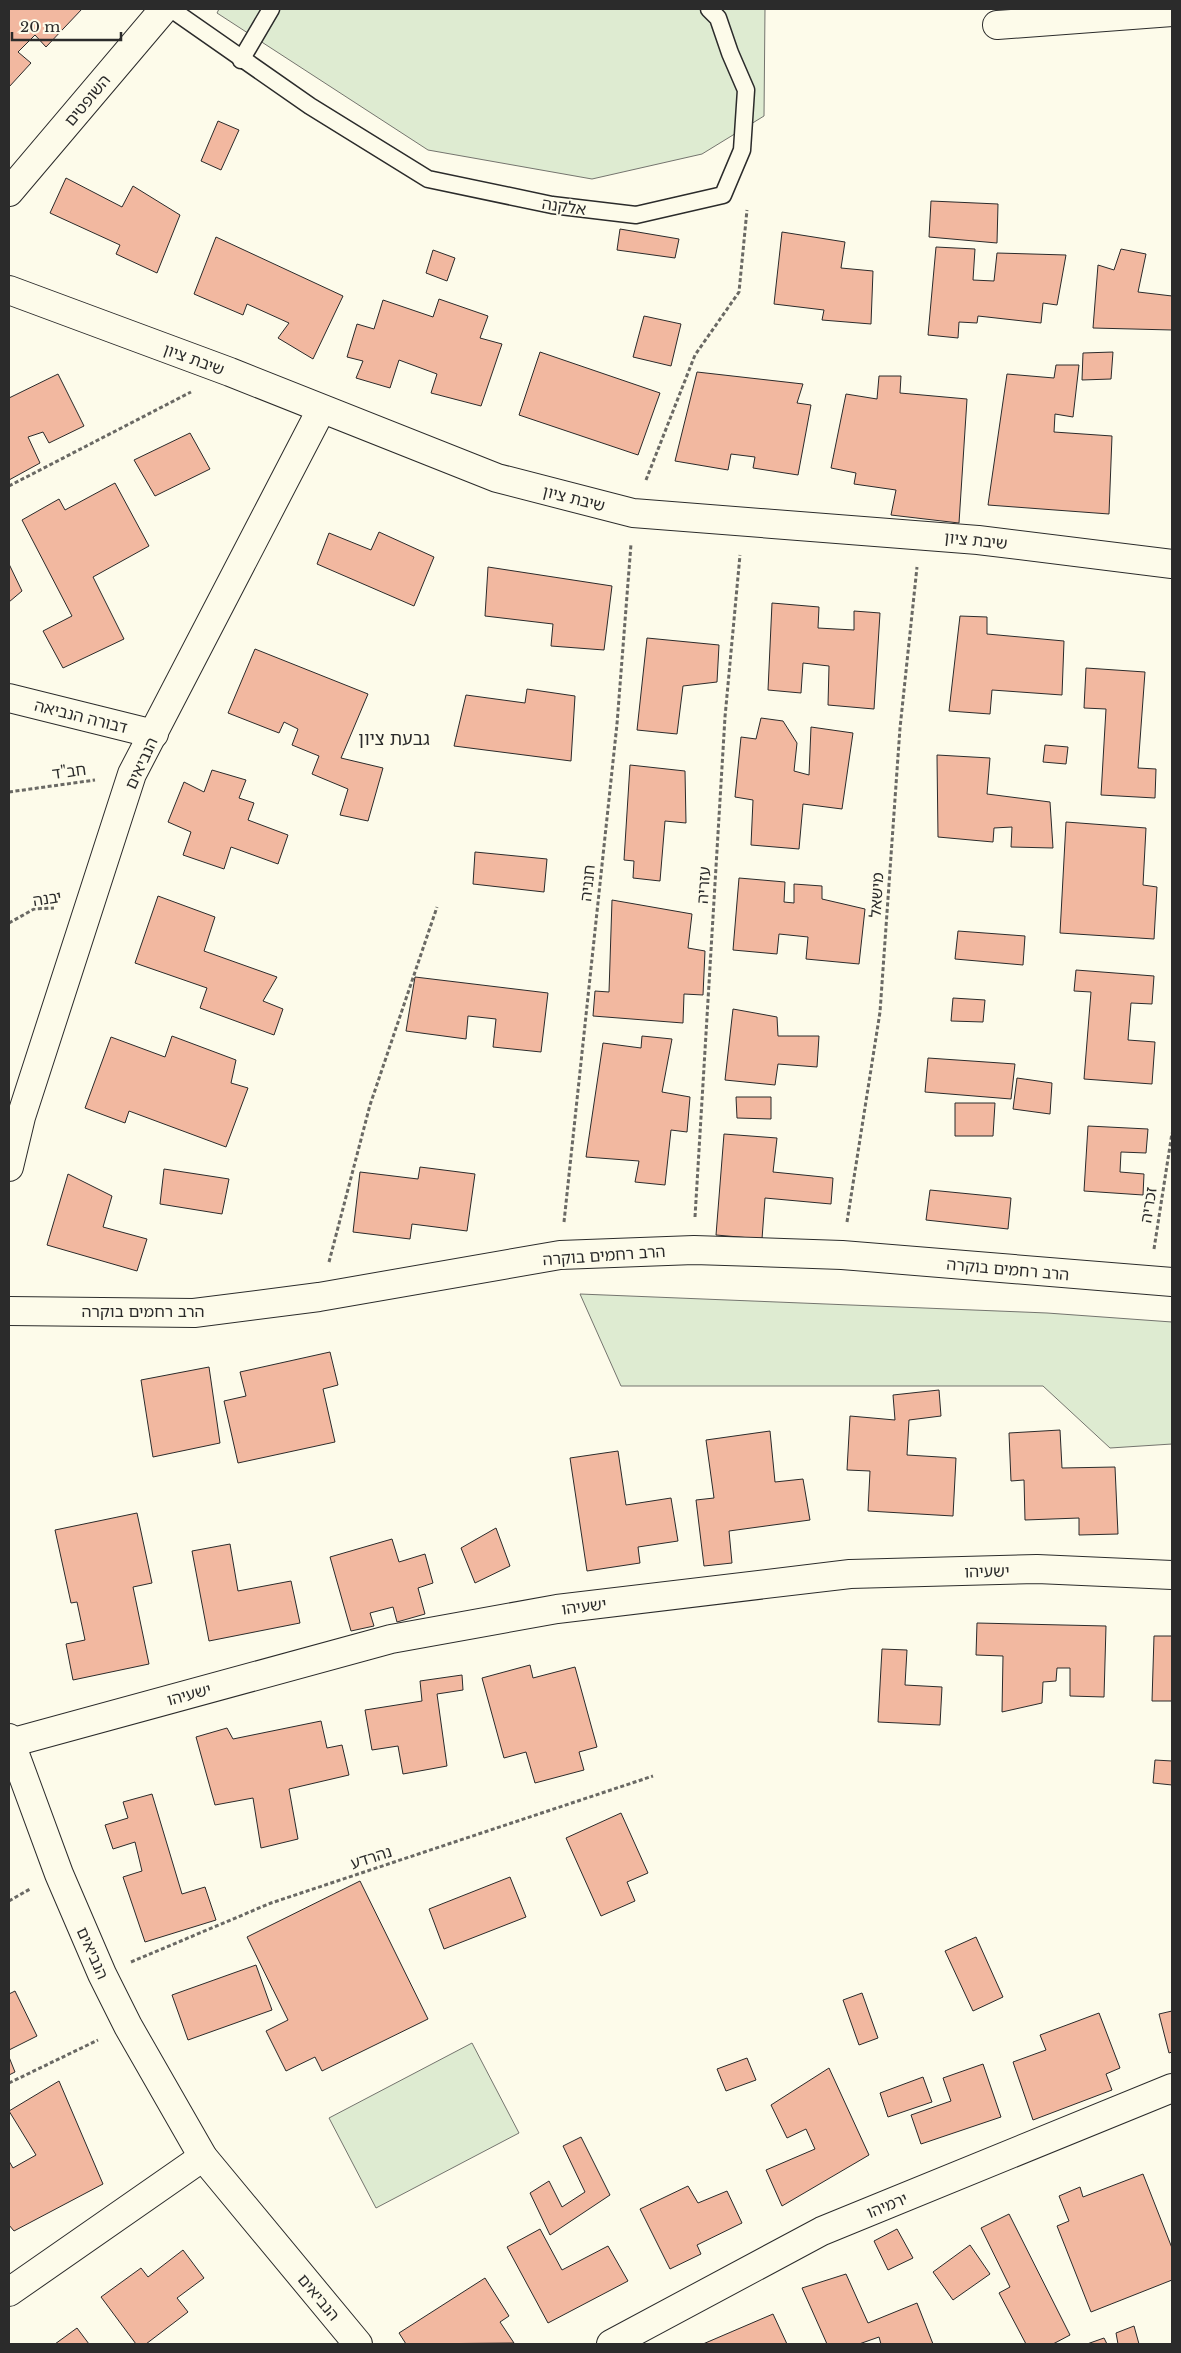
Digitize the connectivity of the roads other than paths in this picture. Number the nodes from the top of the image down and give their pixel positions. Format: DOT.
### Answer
graph roads {
  1 [pos="164,9"];
  2 [pos="172,9"];
  3 [pos="271,9"];
  4 [pos="709,9"];
  5 [pos="1172,12"];
  6 [pos="997,25"];
  7 [pos="242,60"];
  8 [pos="9,192"];
  9 [pos="9,290"];
  10 [pos="321,410"];
  11 [pos="1172,564"];
  12 [pos="9,698"];
  13 [pos="154,734"];
  14 [pos="9,1167"];
  15 [pos="1161,1282"];
  16 [pos="9,1310"];
  17 [pos="1172,1575"];
  18 [pos="10,1741"];
  19 [pos="1172,2088"];
  20 [pos="203,2157"];
  21 [pos="9,2292"];
  22 [pos="358,2344"];
  23 [pos="611,2344"];
  1 -- 8 [label="street, השופטים"];
  2 -- 7 [label="lane, אלקנה"];
  3 -- 7 [label="lane"];
  4 -- 7 [label="lane, אלקנה"];
  5 -- 6 [label="street"];
  9 -- 10 [label="street, שיבת ציון"];
  10 -- 11 [label="street, שיבת ציון"];
  10 -- 13 [label="street, הנביאים"];
  12 -- 13 [label="street, דבורה הנביאה"];
  13 -- 14 [label="street, הנביאים"];
  15 -- 16 [label="street, הרב רחמים בוקרה"];
  17 -- 18 [label="street, ישעיהו"];
  18 -- 20 [label="street, הנביאים"];
  19 -- 23 [label="street, ירמיהו"];
  20 -- 21 [label="street"];
  20 -- 22 [label="street, הנביאים"];
}
